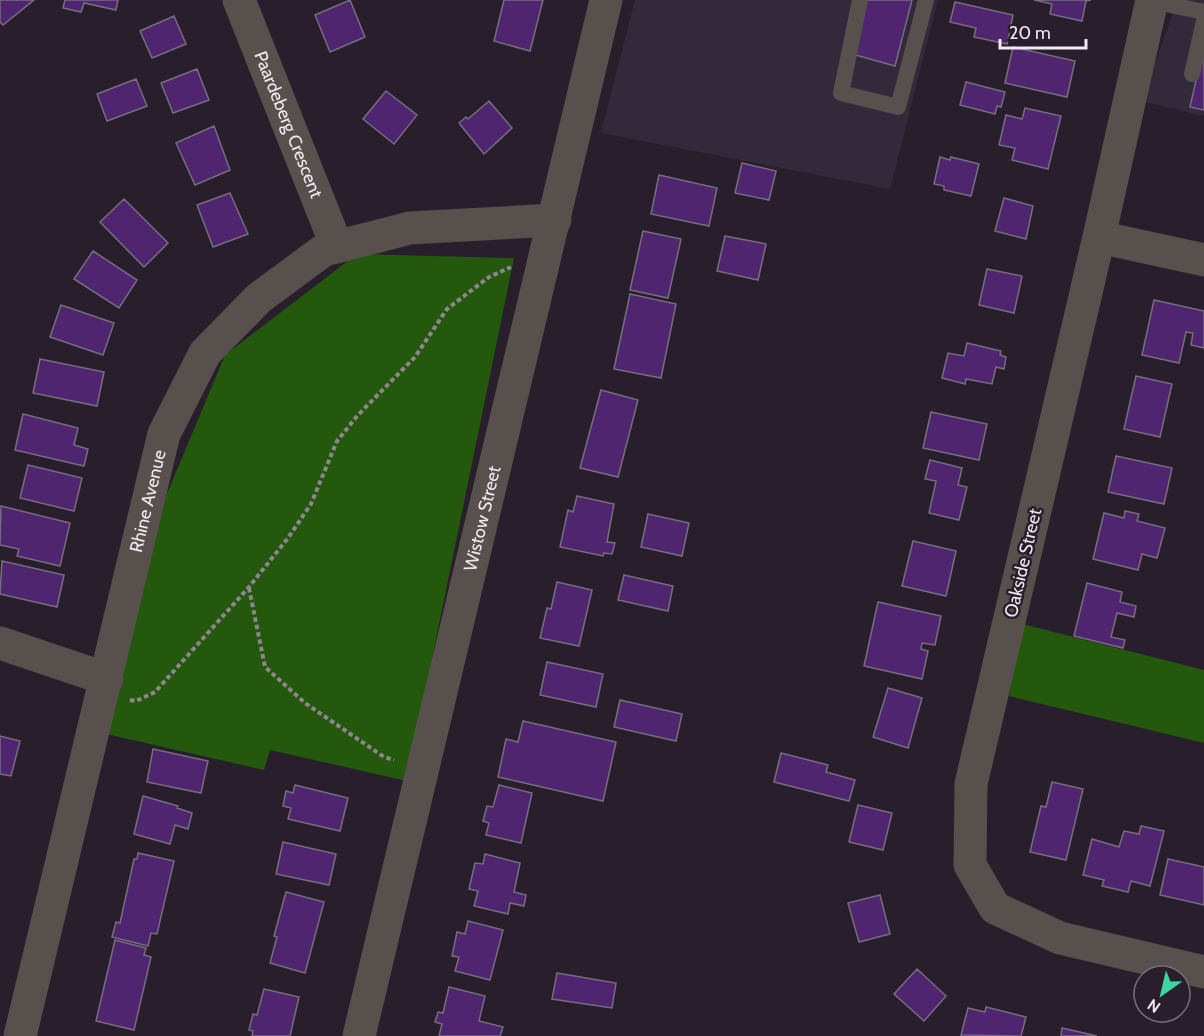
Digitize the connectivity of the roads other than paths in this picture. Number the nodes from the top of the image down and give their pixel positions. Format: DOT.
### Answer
graph roads {
  1 [pos="239,0"];
  2 [pos="606,0"];
  3 [pos="860,0"];
  4 [pos="926,0"];
  5 [pos="1152,0"];
  6 [pos="1204,12"];
  7 [pos="1204,21"];
  8 [pos="1192,74"];
  9 [pos="555,220"];
  10 [pos="1099,237"];
  11 [pos="337,247"];
  12 [pos="1204,260"];
  13 [pos="0,643"];
  14 [pos="116,689"];
  15 [pos="1204,972"];
  16 [pos="20,1036"];
  17 [pos="359,1036"];
  1 -- 11 [label="street, Paardeberg Crescent"];
  2 -- 9 [label="street, Wistow Street"];
  3 -- 4 [label="lane"];
  5 -- 6 [label="lane"];
  5 -- 10 [label="street, Oakside Street"];
  7 -- 8 [label="lane"];
  9 -- 11 [label="street, Rhine Avenue"];
  9 -- 17 [label="street, Wistow Street"];
  10 -- 12 [label="street"];
  10 -- 15 [label="street, Oakside Street"];
  11 -- 14 [label="street, Rhine Avenue"];
  13 -- 14 [label="street"];
  14 -- 16 [label="street, Rhine Avenue"];
}
